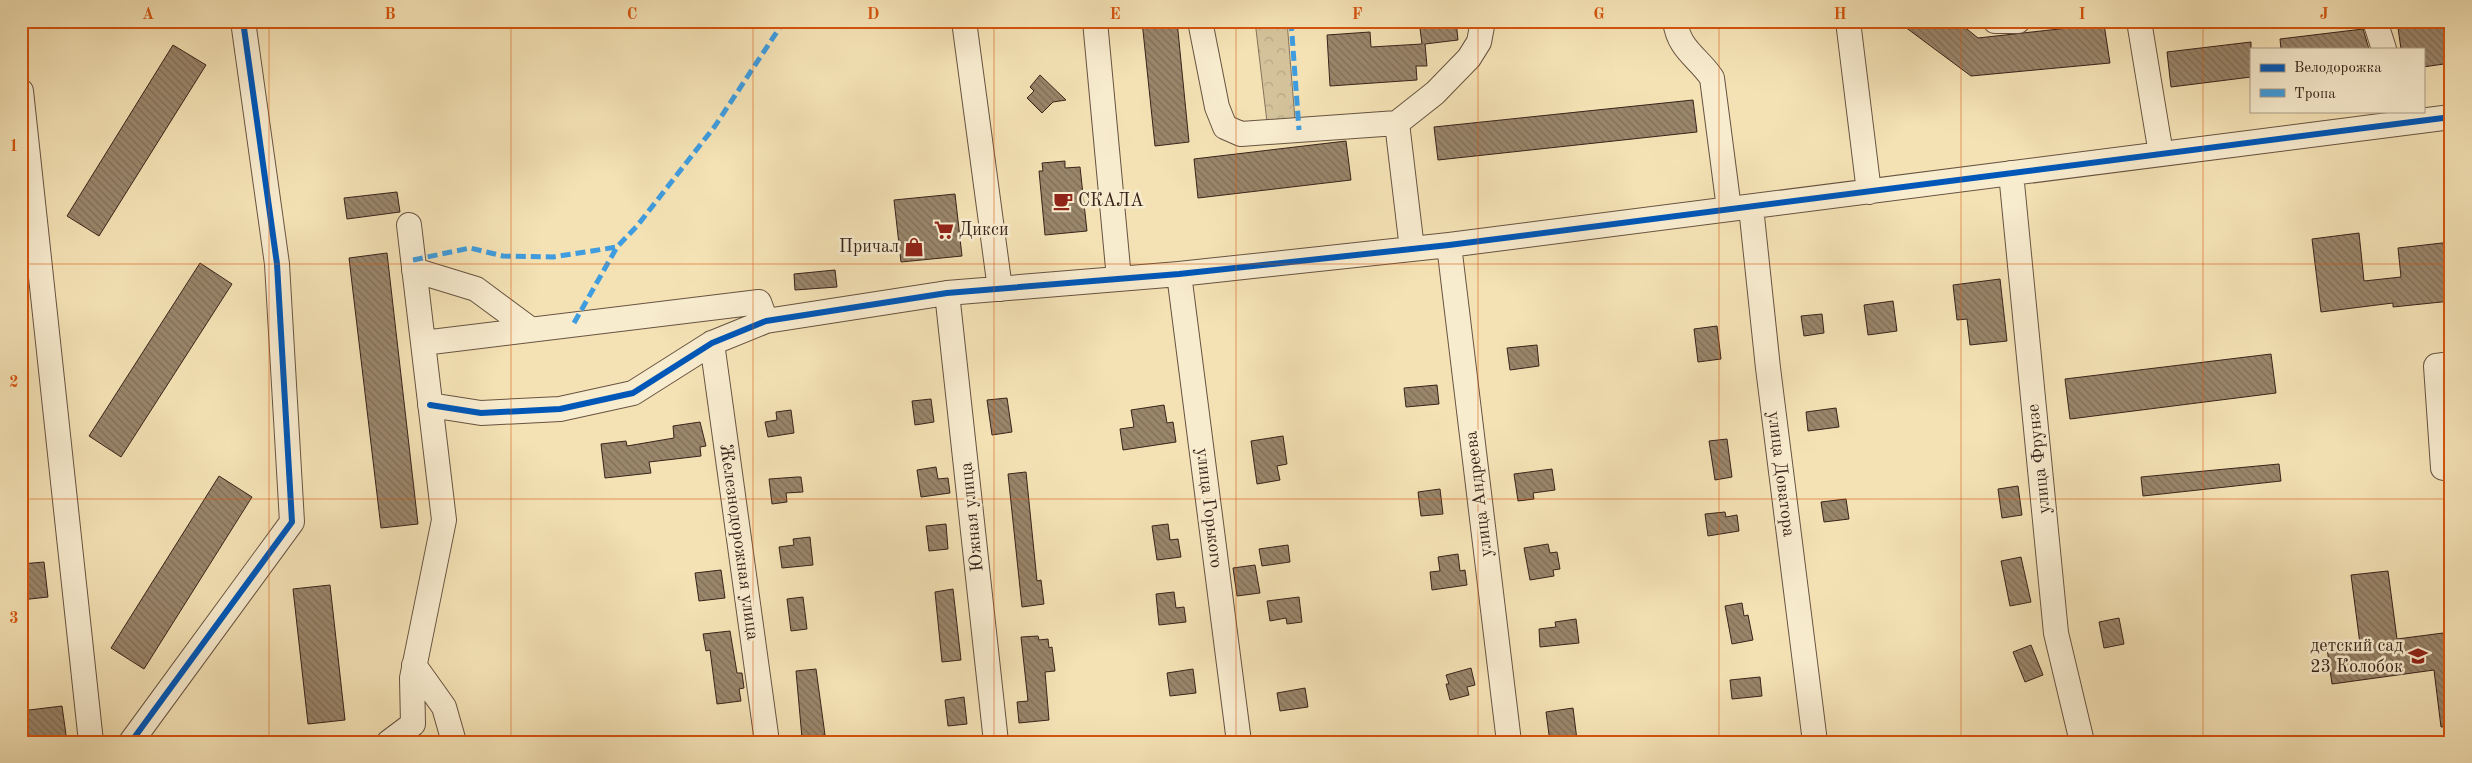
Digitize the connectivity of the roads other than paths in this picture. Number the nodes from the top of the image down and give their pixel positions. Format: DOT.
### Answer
graph roads {
  1 [pos="243,21"];
  2 [pos="964,21"];
  3 [pos="1095,21"];
  4 [pos="1200,21"];
  5 [pos="1483,21"];
  6 [pos="1675,21"];
  7 [pos="1848,21"];
  8 [pos="1995,21"];
  9 [pos="2018,21"];
  10 [pos="2139,21"];
  11 [pos="2376,21"];
  12 [pos="2384,48"];
  13 [pos="21,91"];
  14 [pos="2403,117"];
  15 [pos="2451,117"];
  16 [pos="1397,123"];
  17 [pos="2161,154"];
  18 [pos="2011,173"];
  19 [pos="1868,192"];
  20 [pos="1740,208"];
  21 [pos="409,225"];
  22 [pos="1449,245"];
  23 [pos="1412,249"];
  24 [pos="414,270"];
  25 [pos="1179,274"];
  26 [pos="1119,279"];
  27 [pos="1000,289"];
  28 [pos="947,293"];
  29 [pos="766,321"];
  30 [pos="530,329"];
  31 [pos="423,343"];
  32 [pos="712,343"];
  33 [pos="2451,364"];
  34 [pos="430,405"];
  35 [pos="2447,468"];
  36 [pos="414,666"];
  37 [pos="91,742"];
  38 [pos="131,742"];
  39 [pos="389,742"];
  40 [pos="454,742"];
  41 [pos="767,742"];
  42 [pos="996,742"];
  43 [pos="1239,742"];
  44 [pos="1509,742"];
  45 [pos="1815,742"];
  46 [pos="2082,742"];
  1 -- 38 [label="street"];
  2 -- 27 [label="street"];
  3 -- 26 [label="street"];
  4 -- 16 [label="street"];
  5 -- 16 [label="street"];
  6 -- 20 [label="street, улица Доватора"];
  7 -- 19 [label="street"];
  8 -- 9 [label="street"];
  10 -- 17 [label="street"];
  11 -- 12 [label="street"];
  13 -- 37 [label="street"];
  14 -- 15 [label="street"];
  14 -- 17 [label="street"];
  16 -- 23 [label="street"];
  17 -- 18 [label="street"];
  18 -- 19 [label="street"];
  18 -- 46 [label="street, улица Фрунзе"];
  19 -- 20 [label="street"];
  20 -- 22 [label="street"];
  20 -- 45 [label="street, улица Доватора"];
  21 -- 24 [label="street"];
  22 -- 23 [label="street"];
  22 -- 44 [label="street, улица Андреева"];
  23 -- 25 [label="street"];
  24 -- 30 [label="street"];
  24 -- 31 [label="street"];
  25 -- 26 [label="street"];
  25 -- 43 [label="street, улица Горького"];
  26 -- 27 [label="street"];
  27 -- 28 [label="street"];
  28 -- 29 [label="street"];
  28 -- 42 [label="street, Южная улица"];
  29 -- 30 [label="street"];
  29 -- 32 [label="street"];
  30 -- 31 [label="street"];
  31 -- 34 [label="street"];
  32 -- 34 [label="street"];
  32 -- 41 [label="street, Железнодорожная улица"];
  33 -- 35 [label="street"];
  34 -- 36 [label="street"];
  36 -- 39 [label="street"];
  36 -- 40 [label="street"];
}
